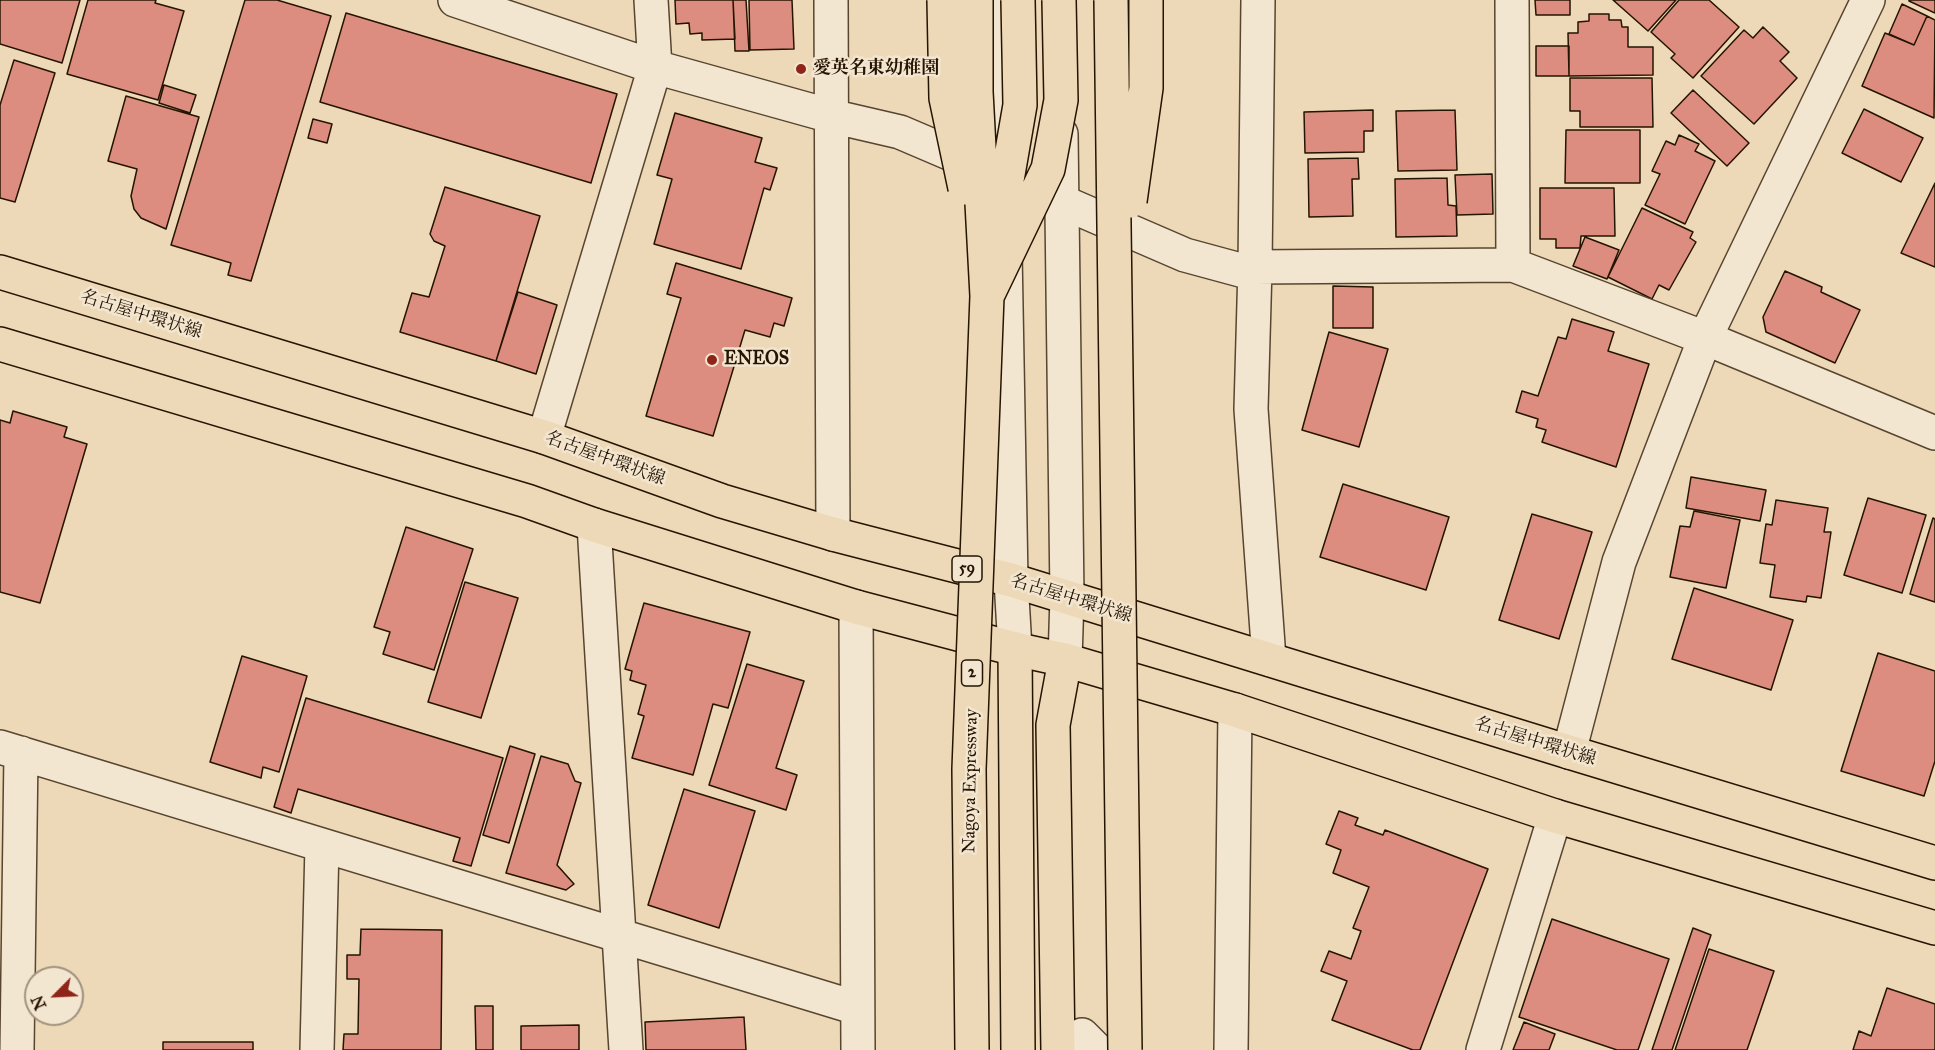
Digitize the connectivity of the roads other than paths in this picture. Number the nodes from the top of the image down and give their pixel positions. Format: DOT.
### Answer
graph roads {
  1 [pos="455,0"];
  2 [pos="651,0"];
  3 [pos="831,0"];
  4 [pos="944,0"];
  5 [pos="976,0"];
  6 [pos="1000,0"];
  7 [pos="1018,0"];
  8 [pos="1060,0"];
  9 [pos="1111,0"];
  10 [pos="1146,0"];
  11 [pos="1258,0"];
  12 [pos="1512,0"];
  13 [pos="1868,0"];
  14 [pos="655,67"];
  15 [pos="831,116"];
  16 [pos="1003,176"];
  17 [pos="1062,202"];
  18 [pos="1513,265"];
  19 [pos="1255,270"];
  20 [pos="0,272"];
  21 [pos="987,296"];
  22 [pos="1115,304"];
  23 [pos="1705,338"];
  24 [pos="0,344"];
  25 [pos="1935,433"];
  26 [pos="544,437"];
  27 [pos="594,525"];
  28 [pos="833,534"];
  29 [pos="1011,580"];
  30 [pos="1067,597"];
  31 [pos="856,607"];
  32 [pos="1015,649"];
  33 [pos="1269,659"];
  34 [pos="1065,660"];
  35 [pos="1235,710"];
  36 [pos="10,750"];
  37 [pos="1569,752"];
  38 [pos="1555,816"];
  39 [pos="321,845"];
  40 [pos="1935,863"];
  41 [pos="1935,928"];
  42 [pos="620,935"];
  43 [pos="857,1008"];
  44 [pos="1079,1045"];
  45 [pos="17,1050"];
  46 [pos="317,1050"];
  47 [pos="626,1050"];
  48 [pos="858,1050"];
  49 [pos="972,1050"];
  50 [pos="1018,1050"];
  51 [pos="1125,1050"];
  52 [pos="1231,1050"];
  53 [pos="1483,1050"];
  1 -- 14 [label="street"];
  2 -- 14 [label="street"];
  3 -- 15 [label="street"];
  4 -- 21 [label="main road, bridge"];
  5 -- 21 [label="main road, bridge"];
  6 -- 16 [label="street"];
  7 -- 21 [label="main road, bridge"];
  8 -- 17 [label="street"];
  8 -- 21 [label="main road, bridge"];
  9 -- 22 [label="main road, bridge"];
  10 -- 22 [label="main road, bridge"];
  11 -- 19 [label="street"];
  12 -- 18 [label="street"];
  13 -- 23 [label="street"];
  14 -- 15 [label="street"];
  14 -- 26 [label="street"];
  15 -- 16 [label="street"];
  15 -- 28 [label="street"];
  16 -- 17 [label="street"];
  16 -- 29 [label="street"];
  17 -- 19 [label="street"];
  17 -- 30 [label="street"];
  18 -- 19 [label="street"];
  18 -- 23 [label="street"];
  19 -- 33 [label="street"];
  20 -- 26 [label="main road, 名古屋中環状線 / 59"];
  21 -- 49 [label="main road, Nagoya Expressway / 2, bridge"];
  22 -- 51 [label="main road, bridge"];
  23 -- 25 [label="street"];
  23 -- 37 [label="street"];
  24 -- 27 [label="main road"];
  26 -- 28 [label="main road, 名古屋中環状線 / 59"];
  27 -- 31 [label="main road"];
  27 -- 42 [label="street"];
  28 -- 29 [label="main road, 名古屋中環状線 / 59"];
  29 -- 30 [label="main road, 名古屋中環状線 / 59"];
  29 -- 32 [label="street"];
  30 -- 33 [label="main road, 名古屋中環状線 / 59"];
  30 -- 34 [label="street"];
  31 -- 32 [label="main road"];
  31 -- 43 [label="street"];
  32 -- 34 [label="main road"];
  32 -- 50 [label="main road"];
  33 -- 37 [label="main road, 名古屋中環状線 / 59"];
  34 -- 35 [label="main road"];
  34 -- 44 [label="main road"];
  35 -- 38 [label="main road"];
  35 -- 52 [label="street"];
  36 -- 39 [label="street"];
  36 -- 45 [label="street"];
  37 -- 40 [label="main road, 名古屋中環状線 / 59"];
  38 -- 41 [label="main road"];
  38 -- 53 [label="street"];
  39 -- 42 [label="street"];
  39 -- 46 [label="street"];
  42 -- 43 [label="street"];
  42 -- 47 [label="street"];
  43 -- 48 [label="street"];
}
